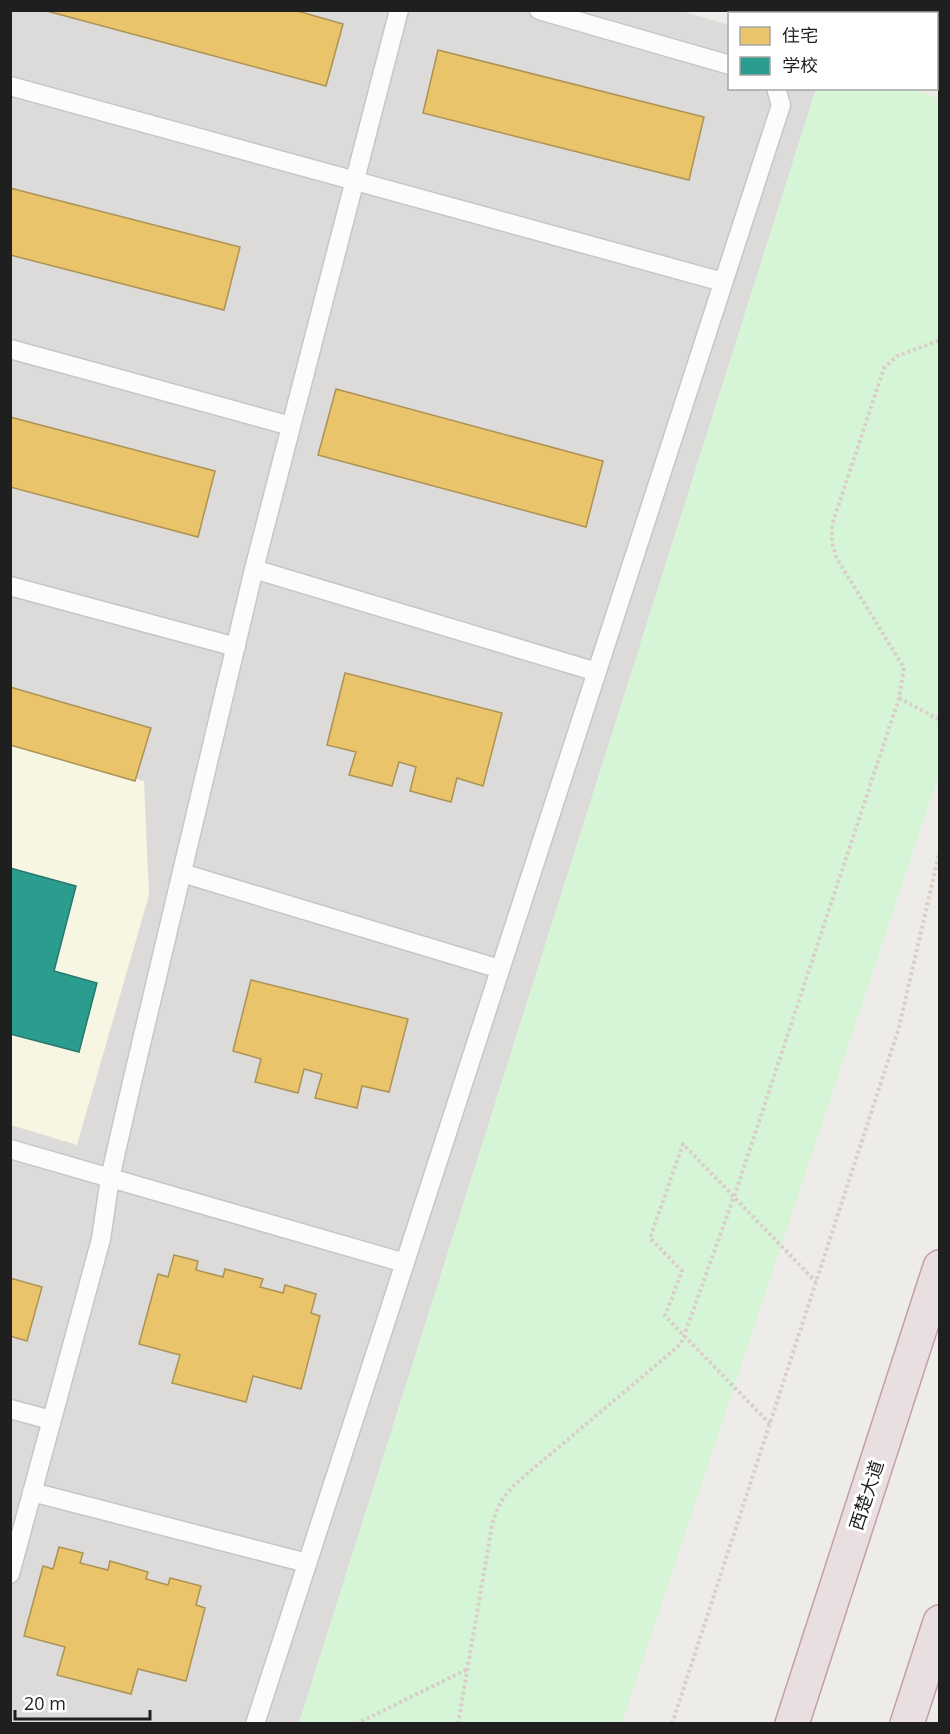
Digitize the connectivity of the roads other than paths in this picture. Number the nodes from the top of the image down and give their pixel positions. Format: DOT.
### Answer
graph roads {
  1 [pos="399,10"];
  2 [pos="539,10"];
  3 [pos="728,65"];
  4 [pos="10,86"];
  5 [pos="777,90"];
  6 [pos="355,180"];
  7 [pos="723,282"];
  8 [pos="10,349"];
  9 [pos="291,426"];
  10 [pos="254,569"];
  11 [pos="10,586"];
  12 [pos="236,647"];
  13 [pos="597,672"];
  14 [pos="182,873"];
  15 [pos="500,969"];
  16 [pos="10,1149"];
  17 [pos="110,1178"];
  18 [pos="405,1263"];
  19 [pos="939,1267"];
  20 [pos="10,1409"];
  21 [pos="51,1419"];
  22 [pos="32,1492"];
  23 [pos="307,1563"];
  24 [pos="10,1574"];
  25 [pos="939,1622"];
  26 [pos="255,1724"];
  27 [pos="792,1724"];
  28 [pos="907,1724"];
  1 -- 6 [label="lane"];
  2 -- 3 [label="lane"];
  4 -- 6 [label="lane"];
  5 -- 7 [label="lane"];
  6 -- 7 [label="lane"];
  6 -- 9 [label="lane"];
  7 -- 13 [label="lane"];
  8 -- 9 [label="lane"];
  9 -- 10 [label="lane"];
  10 -- 12 [label="lane"];
  10 -- 13 [label="lane"];
  11 -- 12 [label="lane"];
  12 -- 14 [label="lane"];
  13 -- 15 [label="lane"];
  14 -- 15 [label="lane"];
  14 -- 17 [label="lane"];
  15 -- 18 [label="lane"];
  16 -- 17 [label="lane"];
  17 -- 18 [label="lane"];
  17 -- 21 [label="lane"];
  18 -- 23 [label="lane"];
  19 -- 27 [label="highway, 西楚大道"];
  20 -- 21 [label="lane"];
  21 -- 22 [label="lane"];
  22 -- 23 [label="lane"];
  22 -- 24 [label="lane"];
  23 -- 26 [label="lane"];
  25 -- 28 [label="highway"];
}
